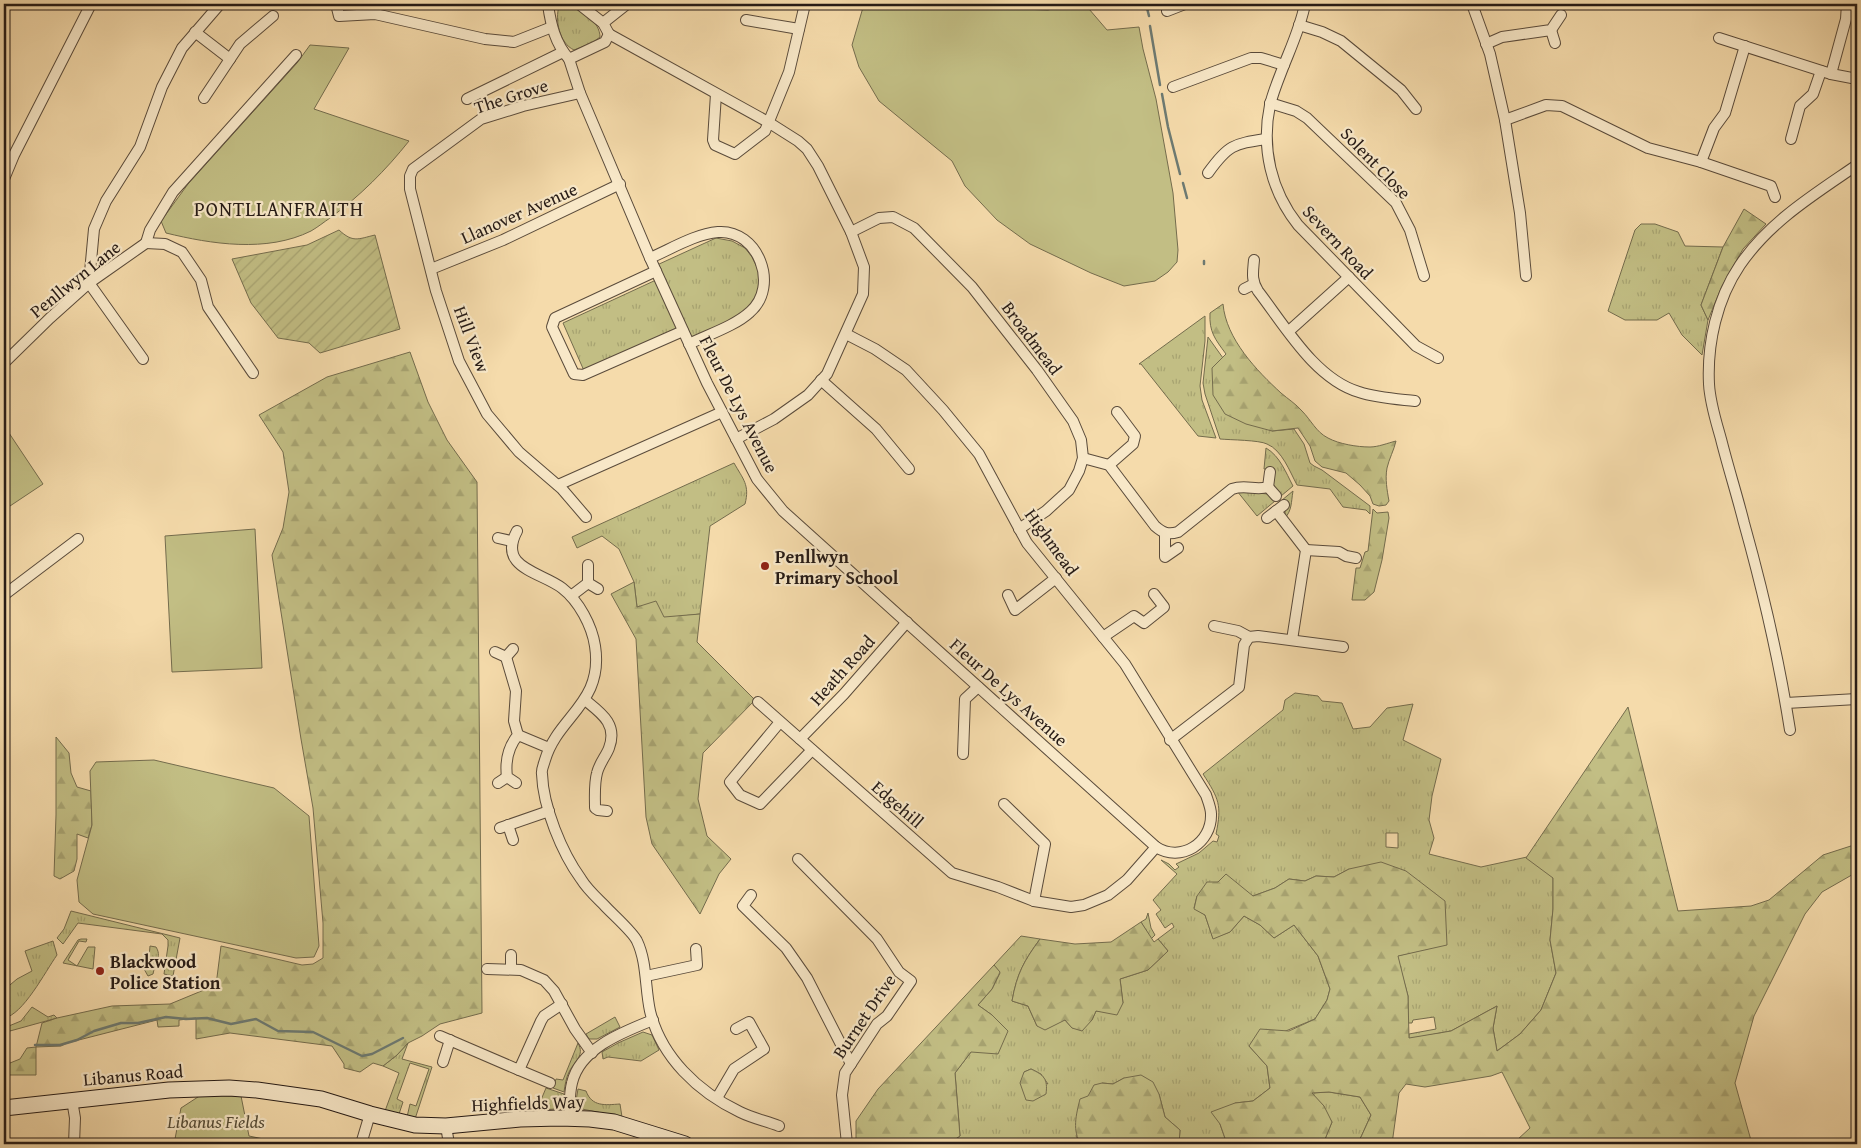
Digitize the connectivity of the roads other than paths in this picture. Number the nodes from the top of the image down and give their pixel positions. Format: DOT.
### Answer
graph roads {
  1 [pos="92,4"];
  2 [pos="220,4"];
  3 [pos="336,4"];
  4 [pos="549,4"];
  5 [pos="579,4"];
  6 [pos="627,4"];
  7 [pos="805,4"];
  8 [pos="1185,4"];
  9 [pos="1305,4"];
  10 [pos="1472,4"];
  11 [pos="1847,4"];
  12 [pos="1167,11"];
  13 [pos="1561,15"];
  14 [pos="273,16"];
  15 [pos="746,20"];
  16 [pos="603,23"];
  17 [pos="1300,25"];
  18 [pos="552,27"];
  19 [pos="799,29"];
  20 [pos="1551,30"];
  21 [pos="195,32"];
  22 [pos="609,34"];
  23 [pos="1719,38"];
  24 [pos="1555,43"];
  25 [pos="1486,44"];
  26 [pos="1745,46"];
  27 [pos="296,55"];
  28 [pos="566,55"];
  29 [pos="230,59"];
  30 [pos="1284,65"];
  31 [pos="1826,72"];
  32 [pos="1857,79"];
  33 [pos="1173,87"];
  34 [pos="580,93"];
  35 [pos="716,94"];
  36 [pos="204,98"];
  37 [pos="467,99"];
  38 [pos="1270,103"];
  39 [pos="1416,109"];
  40 [pos="1505,120"];
  41 [pos="768,122"];
  42 [pos="1792,139"];
  43 [pos="1266,140"];
  44 [pos="1701,162"];
  45 [pos="1857,165"];
  46 [pos="1208,173"];
  47 [pos="410,176"];
  48 [pos="4,179"];
  49 [pos="620,184"];
  50 [pos="1775,197"];
  51 [pos="851,232"];
  52 [pos="146,243"];
  53 [pos="650,258"];
  54 [pos="1254,260"];
  55 [pos="431,269"];
  56 [pos="656,272"];
  57 [pos="1424,276"];
  58 [pos="1526,276"];
  59 [pos="1349,277"];
  60 [pos="89,283"];
  61 [pos="683,331"];
  62 [pos="1289,331"];
  63 [pos="846,334"];
  64 [pos="689,344"];
  65 [pos="1438,358"];
  66 [pos="143,359"];
  67 [pos="4,364"];
  68 [pos="253,372"];
  69 [pos="821,380"];
  70 [pos="1415,401"];
  71 [pos="722,412"];
  72 [pos="1117,412"];
  73 [pos="736,439"];
  74 [pos="1083,458"];
  75 [pos="1109,465"];
  76 [pos="909,469"];
  77 [pos="1270,472"];
  78 [pos="558,486"];
  79 [pos="1268,486"];
  80 [pos="1276,496"];
  81 [pos="1275,512"];
  82 [pos="586,517"];
  83 [pos="1019,529"];
  84 [pos="516,531"];
  85 [pos="1165,534"];
  86 [pos="498,538"];
  87 [pos="78,539"];
  88 [pos="511,541"];
  89 [pos="1178,548"];
  90 [pos="1306,550"];
  91 [pos="1356,558"];
  92 [pos="588,565"];
  93 [pos="1056,578"];
  94 [pos="588,583"];
  95 [pos="598,589"];
  96 [pos="1154,594"];
  97 [pos="4,595"];
  98 [pos="1008,595"];
  99 [pos="571,596"];
  100 [pos="907,622"];
  101 [pos="1214,626"];
  102 [pos="1103,637"];
  103 [pos="1249,637"];
  104 [pos="1292,640"];
  105 [pos="1343,647"];
  106 [pos="495,652"];
  107 [pos="978,686"];
  108 [pos="585,700"];
  109 [pos="1857,700"];
  110 [pos="758,702"];
  111 [pos="1786,703"];
  112 [pos="780,722"];
  113 [pos="1790,730"];
  114 [pos="518,735"];
  115 [pos="800,739"];
  116 [pos="1170,740"];
  117 [pos="549,748"];
  118 [pos="812,750"];
  119 [pos="963,754"];
  120 [pos="498,784"];
  121 [pos="1206,795"];
  122 [pos="1004,804"];
  123 [pos="549,811"];
  124 [pos="607,812"];
  125 [pos="513,840"];
  126 [pos="1156,847"];
  127 [pos="798,859"];
  128 [pos="751,895"];
  129 [pos="1034,901"];
  130 [pos="696,949"];
  131 [pos="511,955"];
  132 [pos="486,969"];
  133 [pos="511,969"];
  134 [pos="646,976"];
  135 [pos="562,1004"];
  136 [pos="653,1020"];
  137 [pos="736,1029"];
  138 [pos="440,1036"];
  139 [pos="450,1040"];
  140 [pos="592,1052"];
  141 [pos="443,1062"];
  142 [pos="851,1064"];
  143 [pos="520,1070"];
  144 [pos="550,1083"];
  145 [pos="717,1098"];
  146 [pos="72,1100"];
  147 [pos="4,1108"];
  148 [pos="370,1114"];
  149 [pos="569,1118"];
  150 [pos="446,1126"];
  151 [pos="779,1126"];
  152 [pos="74,1144"];
  153 [pos="361,1144"];
  154 [pos="449,1144"];
  155 [pos="685,1144"];
  156 [pos="847,1144"];
  1 -- 48 [label="street"];
  2 -- 21 [label="street"];
  3 -- 18 [label="street"];
  4 -- 18 [label="street, Fleur De Lys Avenue"];
  5 -- 16 [label="street"];
  6 -- 16 [label="street"];
  7 -- 19 [label="street"];
  8 -- 12 [label="street"];
  9 -- 17 [label="street, Severn Road"];
  10 -- 25 [label="street"];
  11 -- 31 [label="street"];
  13 -- 20 [label="street"];
  14 -- 29 [label="street"];
  15 -- 19 [label="street"];
  16 -- 22 [label="street"];
  17 -- 30 [label="street, Severn Road"];
  17 -- 39 [label="street"];
  18 -- 28 [label="street, Fleur De Lys Avenue"];
  19 -- 41 [label="street"];
  20 -- 24 [label="street"];
  20 -- 25 [label="street"];
  21 -- 29 [label="street"];
  21 -- 60 [label="street"];
  22 -- 28 [label="street"];
  22 -- 35 [label="street"];
  23 -- 26 [label="street"];
  25 -- 40 [label="street"];
  26 -- 31 [label="street"];
  26 -- 44 [label="street"];
  27 -- 52 [label="street"];
  28 -- 34 [label="street, Fleur De Lys Avenue"];
  28 -- 37 [label="street"];
  29 -- 36 [label="street"];
  30 -- 33 [label="street"];
  30 -- 38 [label="street, Severn Road"];
  31 -- 32 [label="street"];
  31 -- 42 [label="street"];
  34 -- 47 [label="street, The Grove"];
  34 -- 49 [label="street, Fleur De Lys Avenue"];
  35 -- 41 [label="street"];
  35 -- 41 [label="street"];
  38 -- 43 [label="street, Severn Road"];
  38 -- 57 [label="street, Solent Close"];
  40 -- 44 [label="street"];
  40 -- 58 [label="street"];
  41 -- 51 [label="street"];
  43 -- 46 [label="street"];
  43 -- 59 [label="street, Severn Road"];
  44 -- 50 [label="street"];
  45 -- 111 [label="street"];
  47 -- 55 [label="street, Hill View"];
  49 -- 53 [label="street, Fleur De Lys Avenue"];
  49 -- 55 [label="street, Llanover Avenue"];
  51 -- 63 [label="street"];
  51 -- 74 [label="street, Broadmead"];
  52 -- 60 [label="street, Penllwyn Lane"];
  52 -- 68 [label="street"];
  53 -- 56 [label="street, Fleur De Lys Avenue"];
  53 -- 64 [label="street"];
  54 -- 62 [label="street"];
  55 -- 78 [label="street, Hill View"];
  56 -- 61 [label="street, Fleur De Lys Avenue"];
  56 -- 61 [label="street"];
  59 -- 62 [label="street"];
  59 -- 65 [label="street, Severn Road"];
  60 -- 66 [label="street"];
  60 -- 67 [label="street, Penllwyn Lane"];
  61 -- 64 [label="street, Fleur De Lys Avenue"];
  62 -- 70 [label="street"];
  63 -- 69 [label="street"];
  63 -- 83 [label="street, Highmead"];
  64 -- 71 [label="street, Fleur De Lys Avenue"];
  69 -- 73 [label="street"];
  69 -- 76 [label="street"];
  71 -- 73 [label="street, Fleur De Lys Avenue"];
  71 -- 78 [label="street"];
  72 -- 75 [label="street"];
  73 -- 100 [label="street, Fleur De Lys Avenue"];
  74 -- 75 [label="street"];
  74 -- 83 [label="street"];
  75 -- 85 [label="street"];
  77 -- 79 [label="street"];
  78 -- 82 [label="street, Hill View"];
  79 -- 80 [label="street"];
  79 -- 85 [label="street"];
  81 -- 90 [label="street"];
  83 -- 93 [label="street, Highmead"];
  84 -- 88 [label="street"];
  85 -- 89 [label="street"];
  86 -- 88 [label="street"];
  87 -- 97 [label="street"];
  88 -- 99 [label="street"];
  90 -- 91 [label="street"];
  90 -- 104 [label="street"];
  92 -- 94 [label="street"];
  93 -- 98 [label="street"];
  93 -- 102 [label="street, Highmead"];
  94 -- 95 [label="street"];
  94 -- 99 [label="street"];
  96 -- 102 [label="street"];
  99 -- 108 [label="street"];
  100 -- 107 [label="street, Fleur De Lys Avenue"];
  100 -- 115 [label="street, Heath Road"];
  101 -- 103 [label="street"];
  102 -- 116 [label="street, Highmead"];
  103 -- 104 [label="street"];
  103 -- 116 [label="street"];
  104 -- 105 [label="street"];
  106 -- 114 [label="street"];
  107 -- 119 [label="street"];
  107 -- 126 [label="street, Fleur De Lys Avenue"];
  108 -- 117 [label="street"];
  108 -- 124 [label="street"];
  109 -- 111 [label="street"];
  110 -- 112 [label="street, Edgehill"];
  111 -- 113 [label="street"];
  112 -- 115 [label="street, Edgehill"];
  112 -- 118 [label="street"];
  114 -- 117 [label="street"];
  114 -- 120 [label="street"];
  115 -- 118 [label="street, Edgehill"];
  116 -- 121 [label="street, Highmead"];
  117 -- 123 [label="street"];
  118 -- 129 [label="street, Edgehill"];
  121 -- 126 [label="street, Fleur De Lys Avenue"];
  122 -- 129 [label="street"];
  123 -- 125 [label="street"];
  123 -- 134 [label="street"];
  126 -- 129 [label="street, Edgehill"];
  127 -- 142 [label="street, Burnet Drive"];
  128 -- 142 [label="street"];
  130 -- 134 [label="street"];
  131 -- 133 [label="street"];
  132 -- 133 [label="street"];
  133 -- 135 [label="street"];
  134 -- 136 [label="street"];
  135 -- 140 [label="street"];
  135 -- 143 [label="street"];
  136 -- 140 [label="street"];
  136 -- 145 [label="street"];
  137 -- 145 [label="street"];
  138 -- 139 [label="street"];
  139 -- 141 [label="street"];
  139 -- 143 [label="street"];
  140 -- 149 [label="street"];
  142 -- 156 [label="street, Burnet Drive"];
  143 -- 144 [label="street"];
  145 -- 151 [label="street"];
  146 -- 147 [label="main road, Libanus Road"];
  146 -- 148 [label="main road, Libanus Road"];
  146 -- 152 [label="street, Libanus Road"];
  148 -- 150 [label="main road, Highfields Way"];
  148 -- 153 [label="street"];
  149 -- 150 [label="main road, Highfields Way"];
  149 -- 155 [label="main road, Highfields Way"];
  150 -- 154 [label="street"];
}
